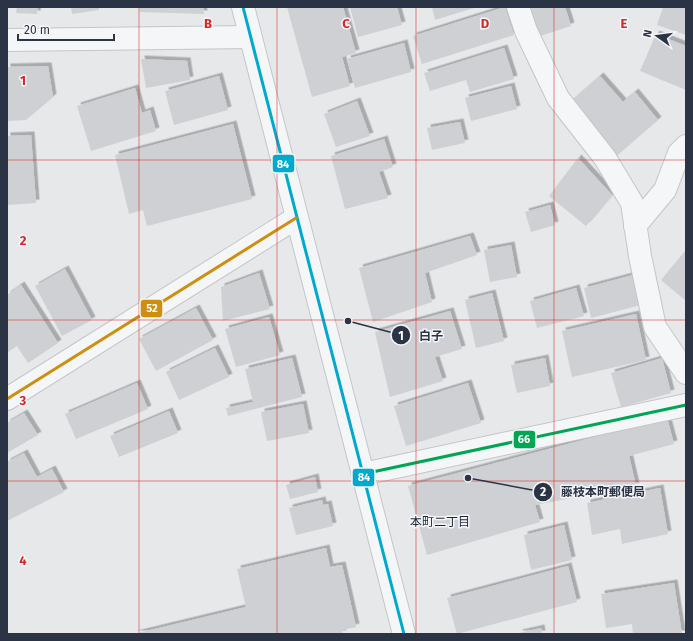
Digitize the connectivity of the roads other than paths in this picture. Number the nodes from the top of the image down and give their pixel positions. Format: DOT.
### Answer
graph roads {
  1 [pos="243,7"];
  2 [pos="518,7"];
  3 [pos="250,37"];
  4 [pos="7,40"];
  5 [pos="686,146"];
  6 [pos="296,218"];
  7 [pos="635,226"];
  8 [pos="686,373"];
  9 [pos="7,399"];
  10 [pos="686,405"];
  11 [pos="363,474"];
  12 [pos="404,634"];
  1 -- 3 [label="street"];
  2 -- 7 [label="street"];
  3 -- 4 [label="street"];
  3 -- 6 [label="street"];
  5 -- 7 [label="street"];
  6 -- 9 [label="street"];
  6 -- 11 [label="street"];
  7 -- 8 [label="street"];
  10 -- 11 [label="street"];
  11 -- 12 [label="street"];
}
